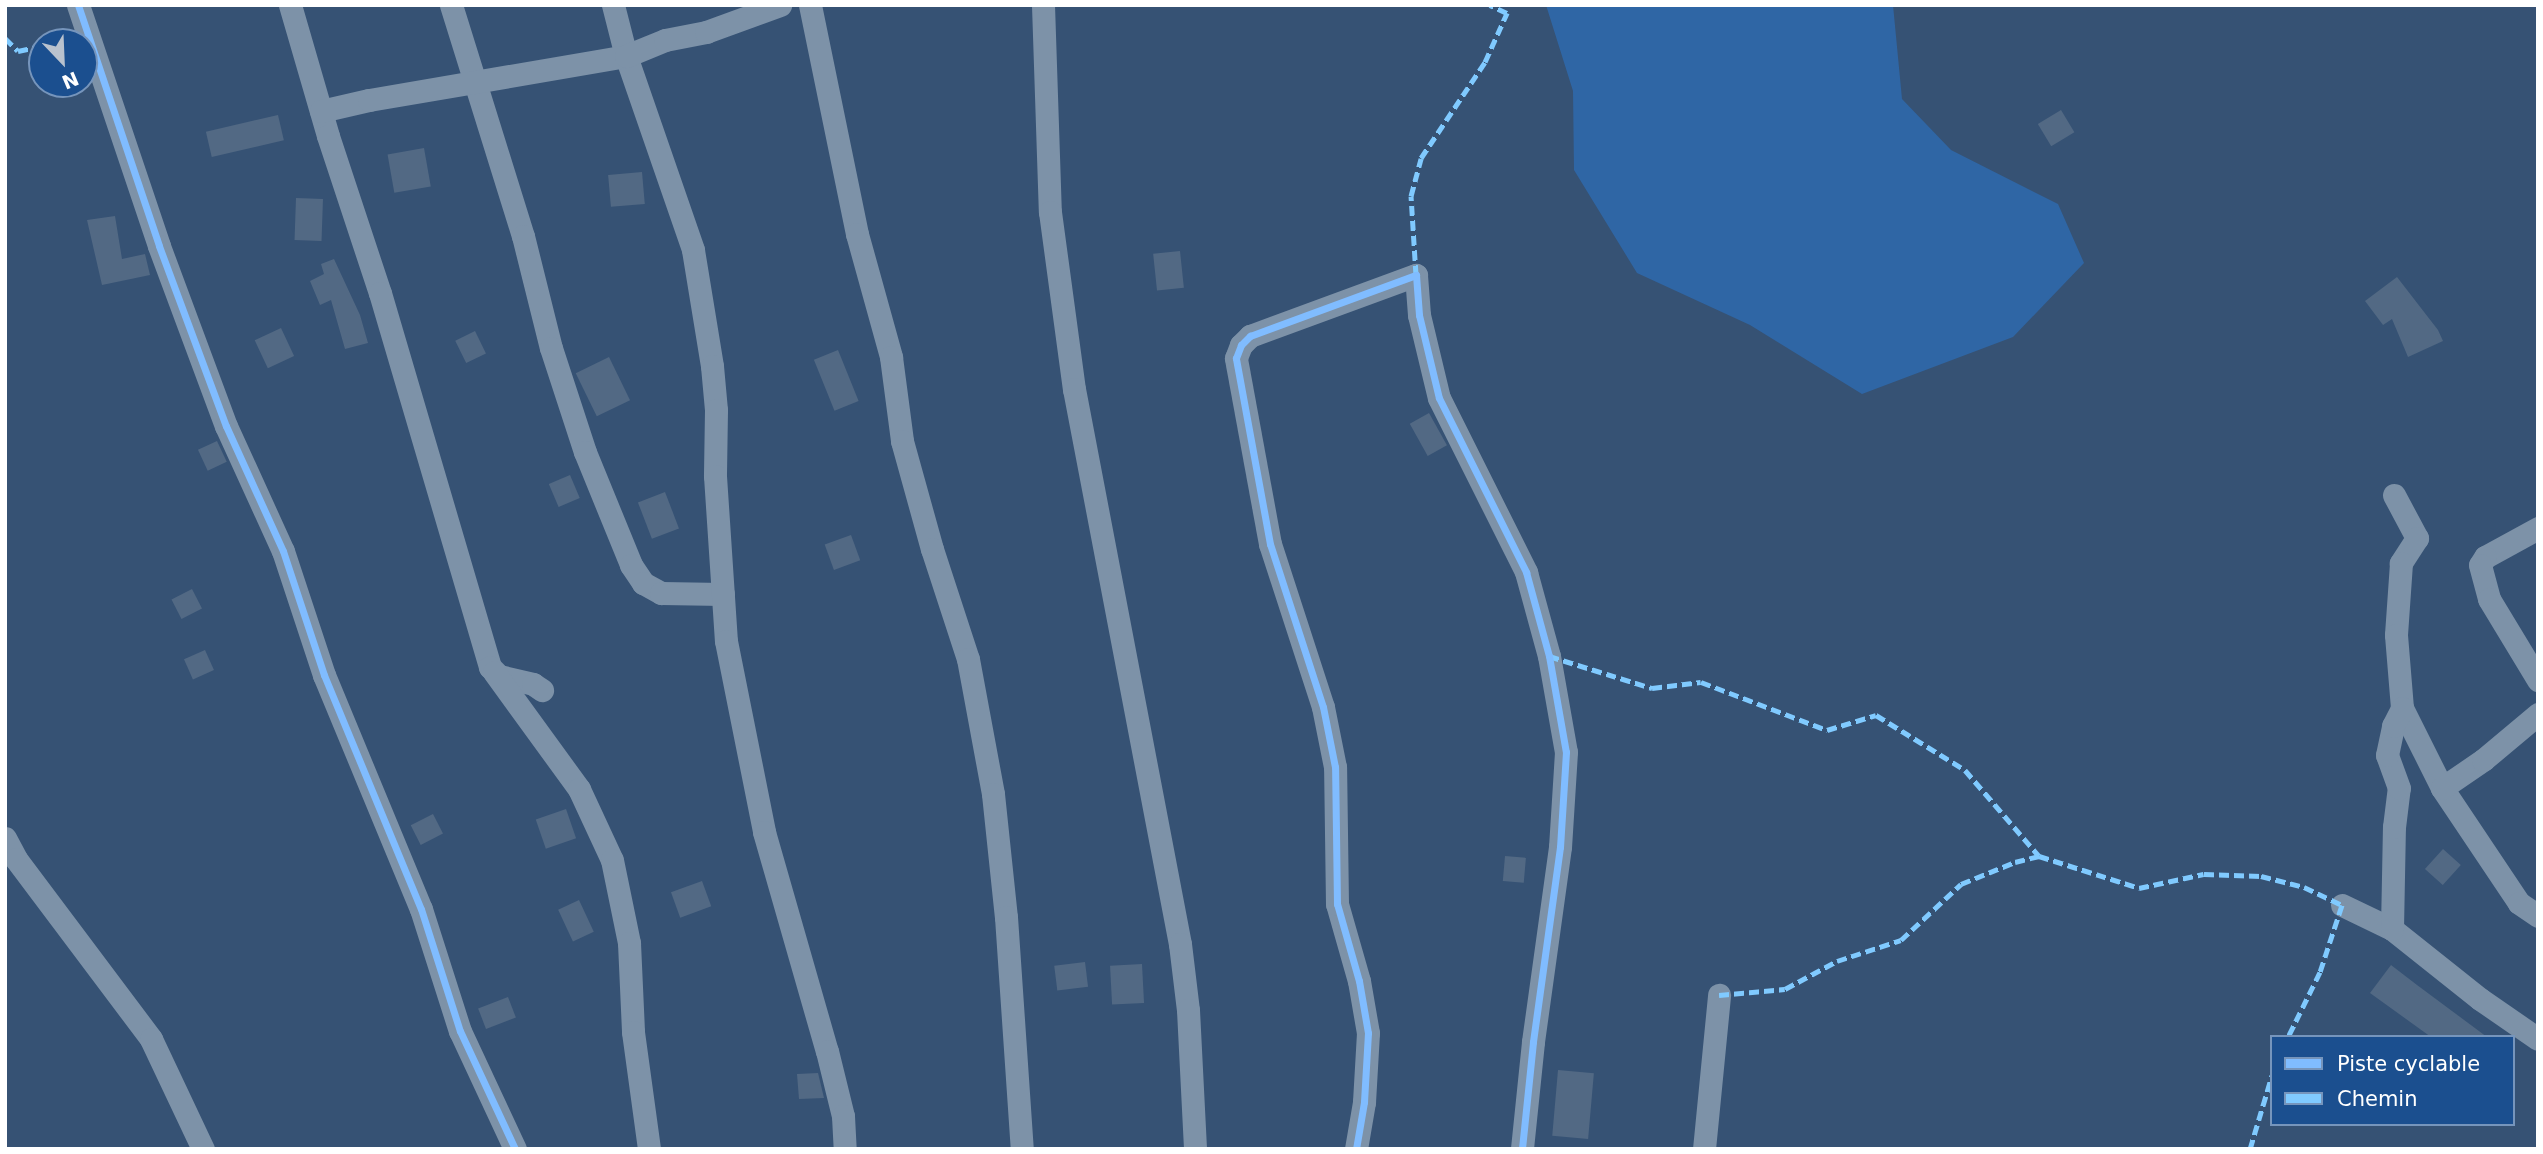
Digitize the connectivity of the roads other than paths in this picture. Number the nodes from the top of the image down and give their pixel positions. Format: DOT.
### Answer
graph roads {
  1 [pos="78,5"];
  2 [pos="290,5"];
  3 [pos="451,5"];
  4 [pos="613,5"];
  5 [pos="780,5"];
  6 [pos="810,5"];
  7 [pos="1044,5"];
  8 [pos="626,56"];
  9 [pos="475,84"];
  10 [pos="321,111"];
  11 [pos="2394,495"];
  12 [pos="2538,528"];
  13 [pos="723,594"];
  14 [pos="490,667"];
  15 [pos="2538,680"];
  16 [pos="542,690"];
  17 [pos="2402,708"];
  18 [pos="2538,713"];
  19 [pos="2442,788"];
  20 [pos="5,838"];
  21 [pos="2342,905"];
  22 [pos="2538,916"];
  23 [pos="2392,929"];
  24 [pos="1719,995"];
  25 [pos="2538,1039"];
  26 [pos="203,1149"];
  27 [pos="515,1149"];
  28 [pos="649,1149"];
  29 [pos="845,1149"];
  30 [pos="1022,1149"];
  31 [pos="1195,1149"];
  32 [pos="1356,1149"];
  33 [pos="1522,1149"];
  34 [pos="1704,1149"];
  1 -- 27 [label="street"];
  2 -- 10 [label="street"];
  3 -- 9 [label="street"];
  4 -- 8 [label="street"];
  5 -- 8 [label="street"];
  6 -- 30 [label="street"];
  7 -- 31 [label="street"];
  8 -- 9 [label="street"];
  8 -- 13 [label="street"];
  9 -- 10 [label="street"];
  9 -- 13 [label="street"];
  10 -- 14 [label="street"];
  11 -- 17 [label="street"];
  12 -- 15 [label="street"];
  13 -- 29 [label="street"];
  14 -- 16 [label="street"];
  14 -- 28 [label="street"];
  17 -- 19 [label="street"];
  17 -- 23 [label="street"];
  18 -- 19 [label="street"];
  19 -- 22 [label="street"];
  20 -- 26 [label="street"];
  21 -- 23 [label="street"];
  23 -- 25 [label="street"];
  24 -- 34 [label="street"];
  32 -- 33 [label="street"];
}
